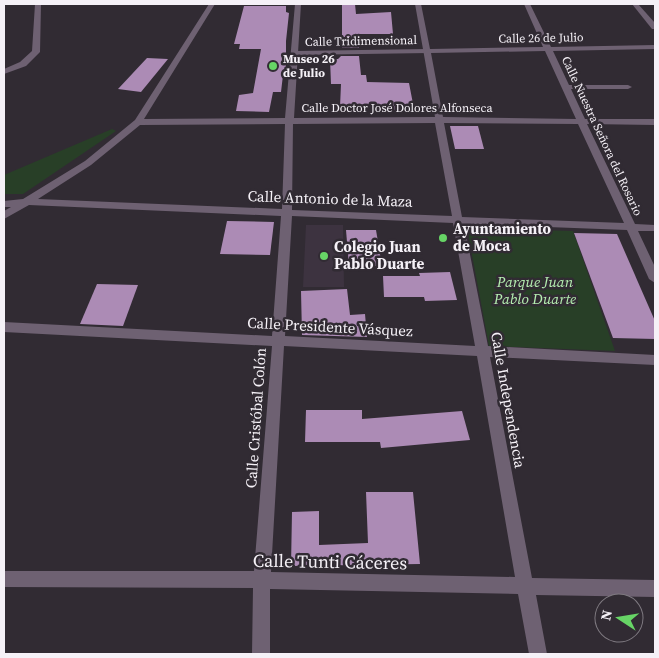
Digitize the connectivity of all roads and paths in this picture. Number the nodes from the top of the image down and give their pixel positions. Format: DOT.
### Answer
graph roads {
  1 [pos="38,4"];
  2 [pos="212,4"];
  3 [pos="298,4"];
  4 [pos="418,4"];
  5 [pos="527,4"];
  6 [pos="635,4"];
  7 [pos="655,27"];
  8 [pos="655,47"];
  9 [pos="548,49"];
  10 [pos="426,51"];
  11 [pos="296,53"];
  12 [pos="4,72"];
  13 [pos="566,87"];
  14 [pos="628,87"];
  15 [pos="438,120"];
  16 [pos="289,121"];
  17 [pos="138,122"];
  18 [pos="582,122"];
  19 [pos="655,122"];
  20 [pos="29,202"];
  21 [pos="4,204"];
  22 [pos="287,212"];
  23 [pos="4,216"];
  24 [pos="458,220"];
  25 [pos="631,228"];
  26 [pos="655,228"];
  27 [pos="655,279"];
  28 [pos="4,327"];
  29 [pos="277,341"];
  30 [pos="482,351"];
  31 [pos="655,360"];
  32 [pos="4,579"];
  33 [pos="262,580"];
  34 [pos="526,586"];
  35 [pos="655,589"];
  36 [pos="261,654"];
  37 [pos="538,654"];
  1 -- 12 [label="street"];
  2 -- 17 [label="street"];
  3 -- 11 [label="street, Calle Cristóbal Colón"];
  4 -- 10 [label="street, Calle Independencia"];
  5 -- 9 [label="street, Calle Nuestra Señora del Rosario"];
  6 -- 7 [label="street"];
  8 -- 9 [label="street, Calle 26 de Julio"];
  9 -- 10 [label="street, Calle 26 de Julio"];
  9 -- 13 [label="street, Calle Nuestra Señora del Rosario"];
  10 -- 11 [label="street, Calle Tridimensional"];
  10 -- 15 [label="street, Calle Independencia"];
  11 -- 16 [label="street, Calle Cristóbal Colón"];
  13 -- 14 [label="street"];
  13 -- 18 [label="street, Calle Nuestra Señora del Rosario"];
  15 -- 16 [label="street, Calle Doctor José Dolores Alfonseca"];
  15 -- 18 [label="street, Calle Doctor José Dolores Alfonseca"];
  15 -- 24 [label="street, Calle Independencia"];
  16 -- 17 [label="street, Calle Doctor José Dolores Alfonseca"];
  16 -- 22 [label="street, Calle Cristóbal Colón"];
  17 -- 20 [label="street"];
  18 -- 19 [label="street, Calle Doctor José Dolores Alfonseca"];
  18 -- 25 [label="street, Calle Nuestra Señora del Rosario"];
  20 -- 21 [label="street, Calle Antonio de la Maza"];
  20 -- 22 [label="street, Calle Antonio de la Maza"];
  20 -- 23 [label="street"];
  22 -- 24 [label="street, Calle Antonio de la Maza"];
  22 -- 29 [label="street, Calle Cristóbal Colón"];
  24 -- 25 [label="street, Calle Antonio de la Maza"];
  24 -- 30 [label="street, Calle Independencia"];
  25 -- 26 [label="street, Calle Antonio de la Maza"];
  25 -- 27 [label="street, Calle Nuestra Señora del Rosario"];
  28 -- 29 [label="street, Calle Presidente Vásquez"];
  29 -- 30 [label="street, Calle Presidente Vásquez"];
  29 -- 33 [label="street, Calle Cristóbal Colón"];
  30 -- 31 [label="street, Calle Presidente Vásquez"];
  30 -- 34 [label="street, Calle Independencia"];
  32 -- 33 [label="street, Calle Tunti Cáceres"];
  33 -- 34 [label="street, Calle Tunti Cáceres"];
  33 -- 36 [label="street, Calle Cristóbal Colón"];
  34 -- 35 [label="street, Calle Tunti Cáceres"];
  34 -- 37 [label="street, Calle Independencia"];
}
